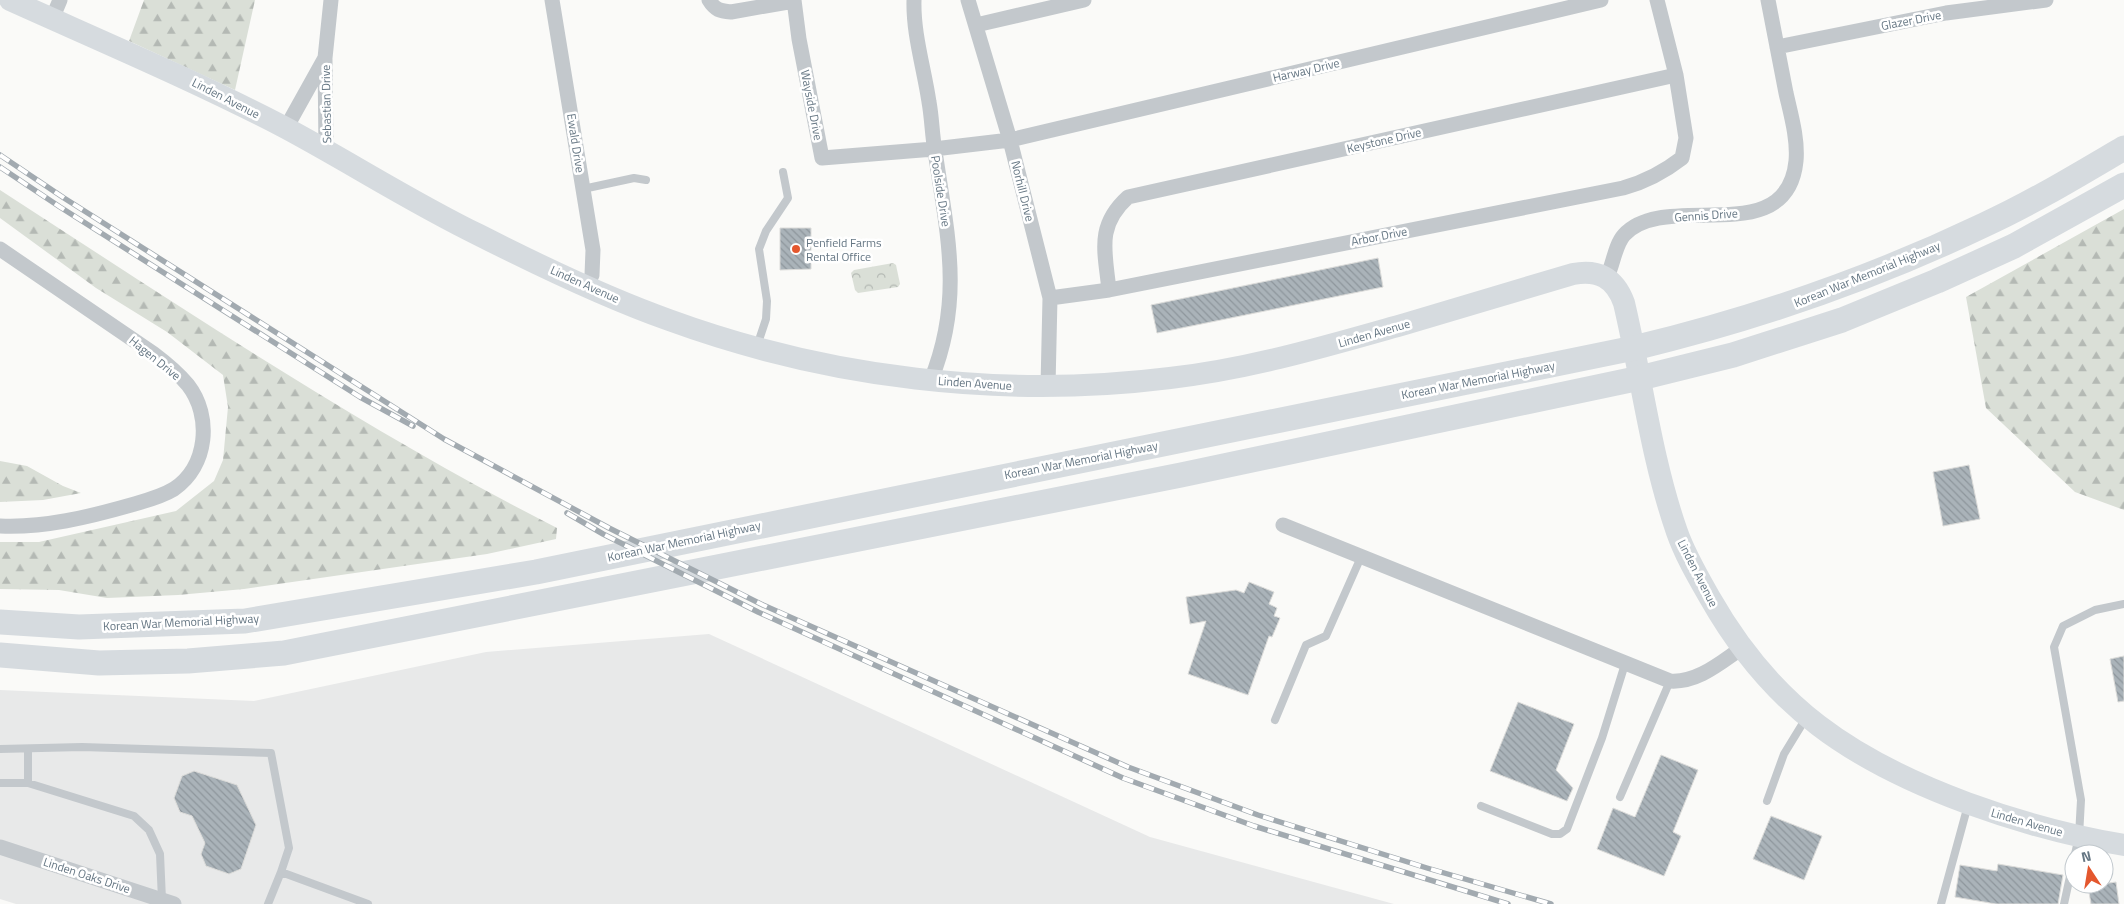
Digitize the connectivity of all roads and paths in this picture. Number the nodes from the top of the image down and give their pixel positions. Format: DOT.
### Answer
graph roads {
  1 [pos="10,0"];
  2 [pos="331,0"];
  3 [pos="552,0"];
  4 [pos="709,0"];
  5 [pos="794,0"];
  6 [pos="914,0"];
  7 [pos="968,0"];
  8 [pos="1084,0"];
  9 [pos="1601,0"];
  10 [pos="1657,0"];
  11 [pos="1768,0"];
  12 [pos="2046,0"];
  13 [pos="1945,6"];
  14 [pos="56,9"];
  15 [pos="976,25"];
  16 [pos="1777,46"];
  17 [pos="325,58"];
  18 [pos="1676,75"];
  19 [pos="286,128"];
  20 [pos="1010,140"];
  21 [pos="2124,148"];
  22 [pos="934,149"];
  23 [pos="326,150"];
  24 [pos="783,172"];
  25 [pos="646,180"];
  26 [pos="2124,185"];
  27 [pos="583,189"];
  28 [pos="0,249"];
  29 [pos="1607,277"];
  30 [pos="587,286"];
  31 [pos="1109,290"];
  32 [pos="1050,298"];
  33 [pos="756,348"];
  34 [pos="1634,348"];
  35 [pos="1640,378"];
  36 [pos="931,380"];
  37 [pos="1048,386"];
  38 [pos="1283,525"];
  39 [pos="0,526"];
  40 [pos="1361,557"];
  41 [pos="2124,604"];
  42 [pos="0,622"];
  43 [pos="1742,648"];
  44 [pos="0,655"];
  45 [pos="1626,664"];
  46 [pos="1670,681"];
  47 [pos="1807,716"];
  48 [pos="1275,720"];
  49 [pos="0,749"];
  50 [pos="28,749"];
  51 [pos="0,783"];
  52 [pos="28,783"];
  53 [pos="1620,797"];
  54 [pos="1767,801"];
  55 [pos="1969,803"];
  56 [pos="1481,806"];
  57 [pos="2075,844"];
  58 [pos="2077,844"];
  59 [pos="0,847"];
  60 [pos="281,872"];
  61 [pos="168,902"];
  62 [pos="268,904"];
  63 [pos="368,904"];
  64 [pos="1941,904"];
  1 -- 14 [label="street, Linden Avenue"];
  2 -- 17 [label="street, Sebastian Drive"];
  3 -- 27 [label="street, Ewald Drive"];
  4 -- 5 [label="street"];
  5 -- 22 [label="street, Wayside Drive"];
  6 -- 22 [label="street, Poolside Drive"];
  7 -- 15 [label="street, Norhill Drive"];
  8 -- 15 [label="street"];
  9 -- 20 [label="street, Harway Drive"];
  10 -- 18 [label="street"];
  11 -- 16 [label="street, Gennis Drive"];
  12 -- 13 [label="street, Glazer Drive"];
  13 -- 16 [label="street, Glazer Drive"];
  14 -- 19 [label="street, Linden Avenue"];
  15 -- 20 [label="street, Norhill Drive"];
  16 -- 29 [label="street, Gennis Drive"];
  17 -- 19 [label="street, Sebastian Drive"];
  17 -- 23 [label="street, Sebastian Drive"];
  18 -- 31 [label="street, Keystone Drive"];
  18 -- 31 [label="street, Arbor Drive"];
  19 -- 23 [label="street, Linden Avenue"];
  20 -- 22 [label="street, Harway Drive"];
  20 -- 32 [label="street, Norhill Drive"];
  21 -- 34 [label="main road, Korean War Memorial Highway"];
  22 -- 36 [label="street, Poolside Drive"];
  23 -- 30 [label="street, Linden Avenue"];
  24 -- 33 [label="lane"];
  25 -- 27 [label="lane"];
  26 -- 35 [label="main road"];
  27 -- 30 [label="street, Ewald Drive"];
  28 -- 39 [label="street, Hagen Drive"];
  29 -- 34 [label="street, Linden Avenue"];
  29 -- 37 [label="street, Linden Avenue"];
  30 -- 33 [label="street, Linden Avenue"];
  31 -- 32 [label="street, Arbor Drive"];
  32 -- 37 [label="street, Norhill Drive"];
  33 -- 36 [label="street, Linden Avenue"];
  34 -- 35 [label="street, Linden Avenue"];
  34 -- 42 [label="main road, Korean War Memorial Highway"];
  35 -- 43 [label="street, Linden Avenue"];
  35 -- 44 [label="main road"];
  36 -- 37 [label="street, Linden Avenue"];
  38 -- 40 [label="street"];
  40 -- 45 [label="street"];
  40 -- 48 [label="lane"];
  41 -- 58 [label="lane"];
  43 -- 46 [label="street"];
  43 -- 47 [label="street, Linden Avenue"];
  45 -- 46 [label="street"];
  45 -- 56 [label="lane"];
  46 -- 53 [label="lane"];
  47 -- 54 [label="lane"];
  47 -- 55 [label="street, Linden Avenue"];
  49 -- 50 [label="lane"];
  50 -- 52 [label="lane"];
  50 -- 60 [label="lane"];
  51 -- 52 [label="lane"];
  52 -- 61 [label="lane"];
  55 -- 57 [label="street, Linden Avenue"];
  55 -- 64 [label="lane"];
  59 -- 61 [label="street, Linden Oaks Drive"];
  60 -- 62 [label="lane"];
  60 -- 63 [label="lane"];
}
